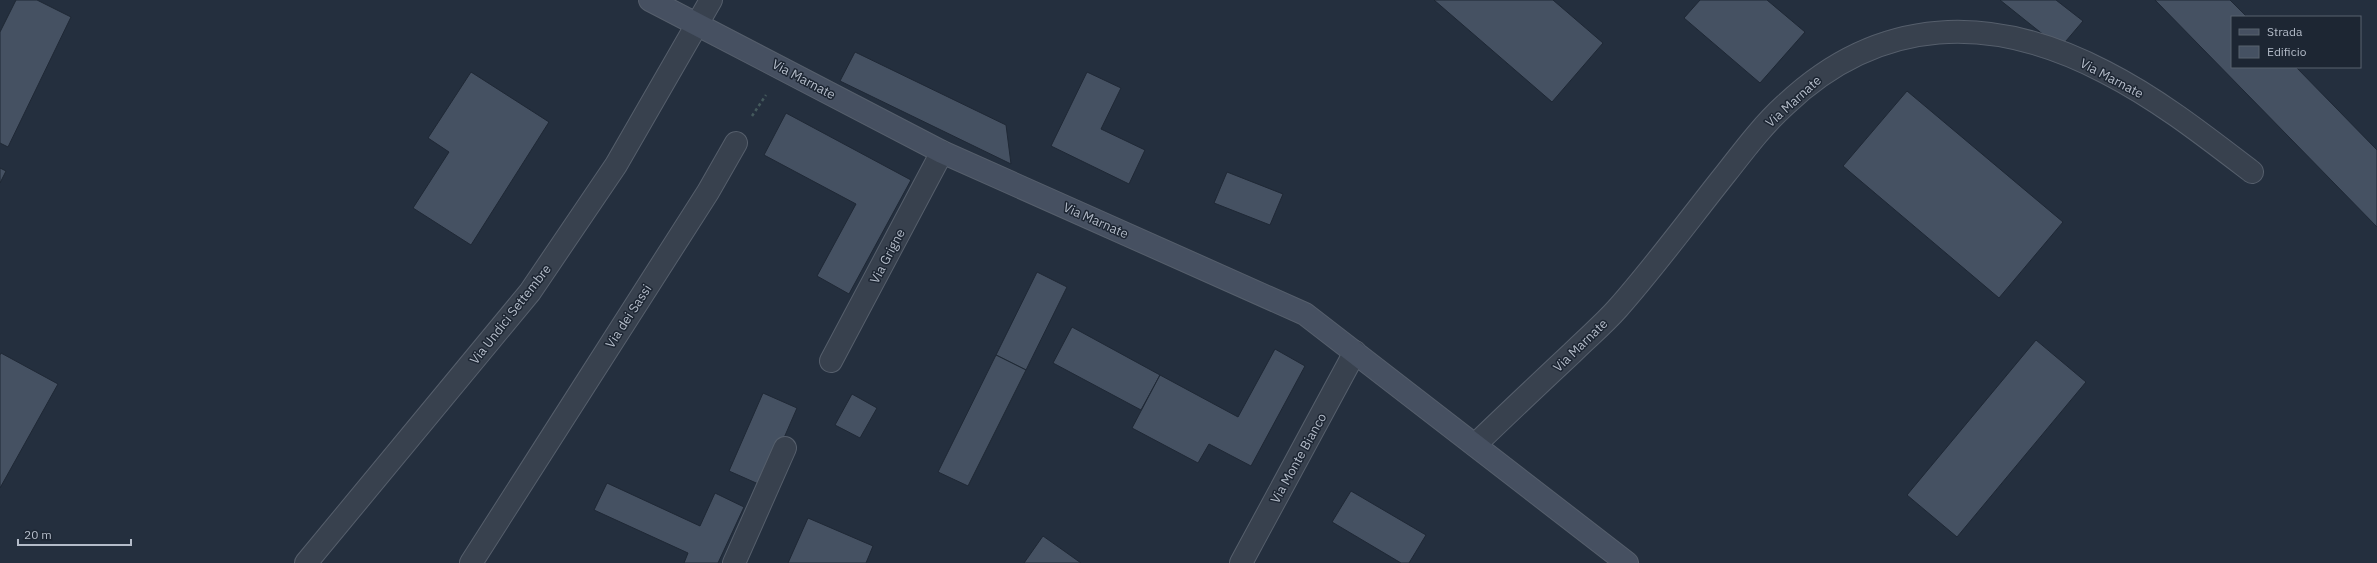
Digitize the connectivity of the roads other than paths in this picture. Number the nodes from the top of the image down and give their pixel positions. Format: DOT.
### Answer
graph roads {
  1 [pos="650,0"];
  2 [pos="711,0"];
  3 [pos="698,24"];
  4 [pos="736,143"];
  5 [pos="942,152"];
  6 [pos="2252,172"];
  7 [pos="1356,352"];
  8 [pos="831,361"];
  9 [pos="1475,445"];
  10 [pos="785,448"];
  11 [pos="306,563"];
  12 [pos="471,563"];
  13 [pos="734,563"];
  14 [pos="1241,563"];
  15 [pos="1627,563"];
  1 -- 3 [label="street, Via Marnate"];
  2 -- 3 [label="street, Via Undici Settembre"];
  3 -- 5 [label="street, Via Marnate"];
  3 -- 11 [label="street, Via Undici Settembre"];
  4 -- 12 [label="street, Via dei Sassi"];
  5 -- 7 [label="street, Via Marnate"];
  5 -- 8 [label="street, Via Grigne"];
  6 -- 9 [label="street, Via Marnate"];
  7 -- 9 [label="street, Via Marnate"];
  7 -- 14 [label="street, Via Monte Bianco"];
  9 -- 15 [label="street, Via Marnate"];
  10 -- 13 [label="street"];
}
